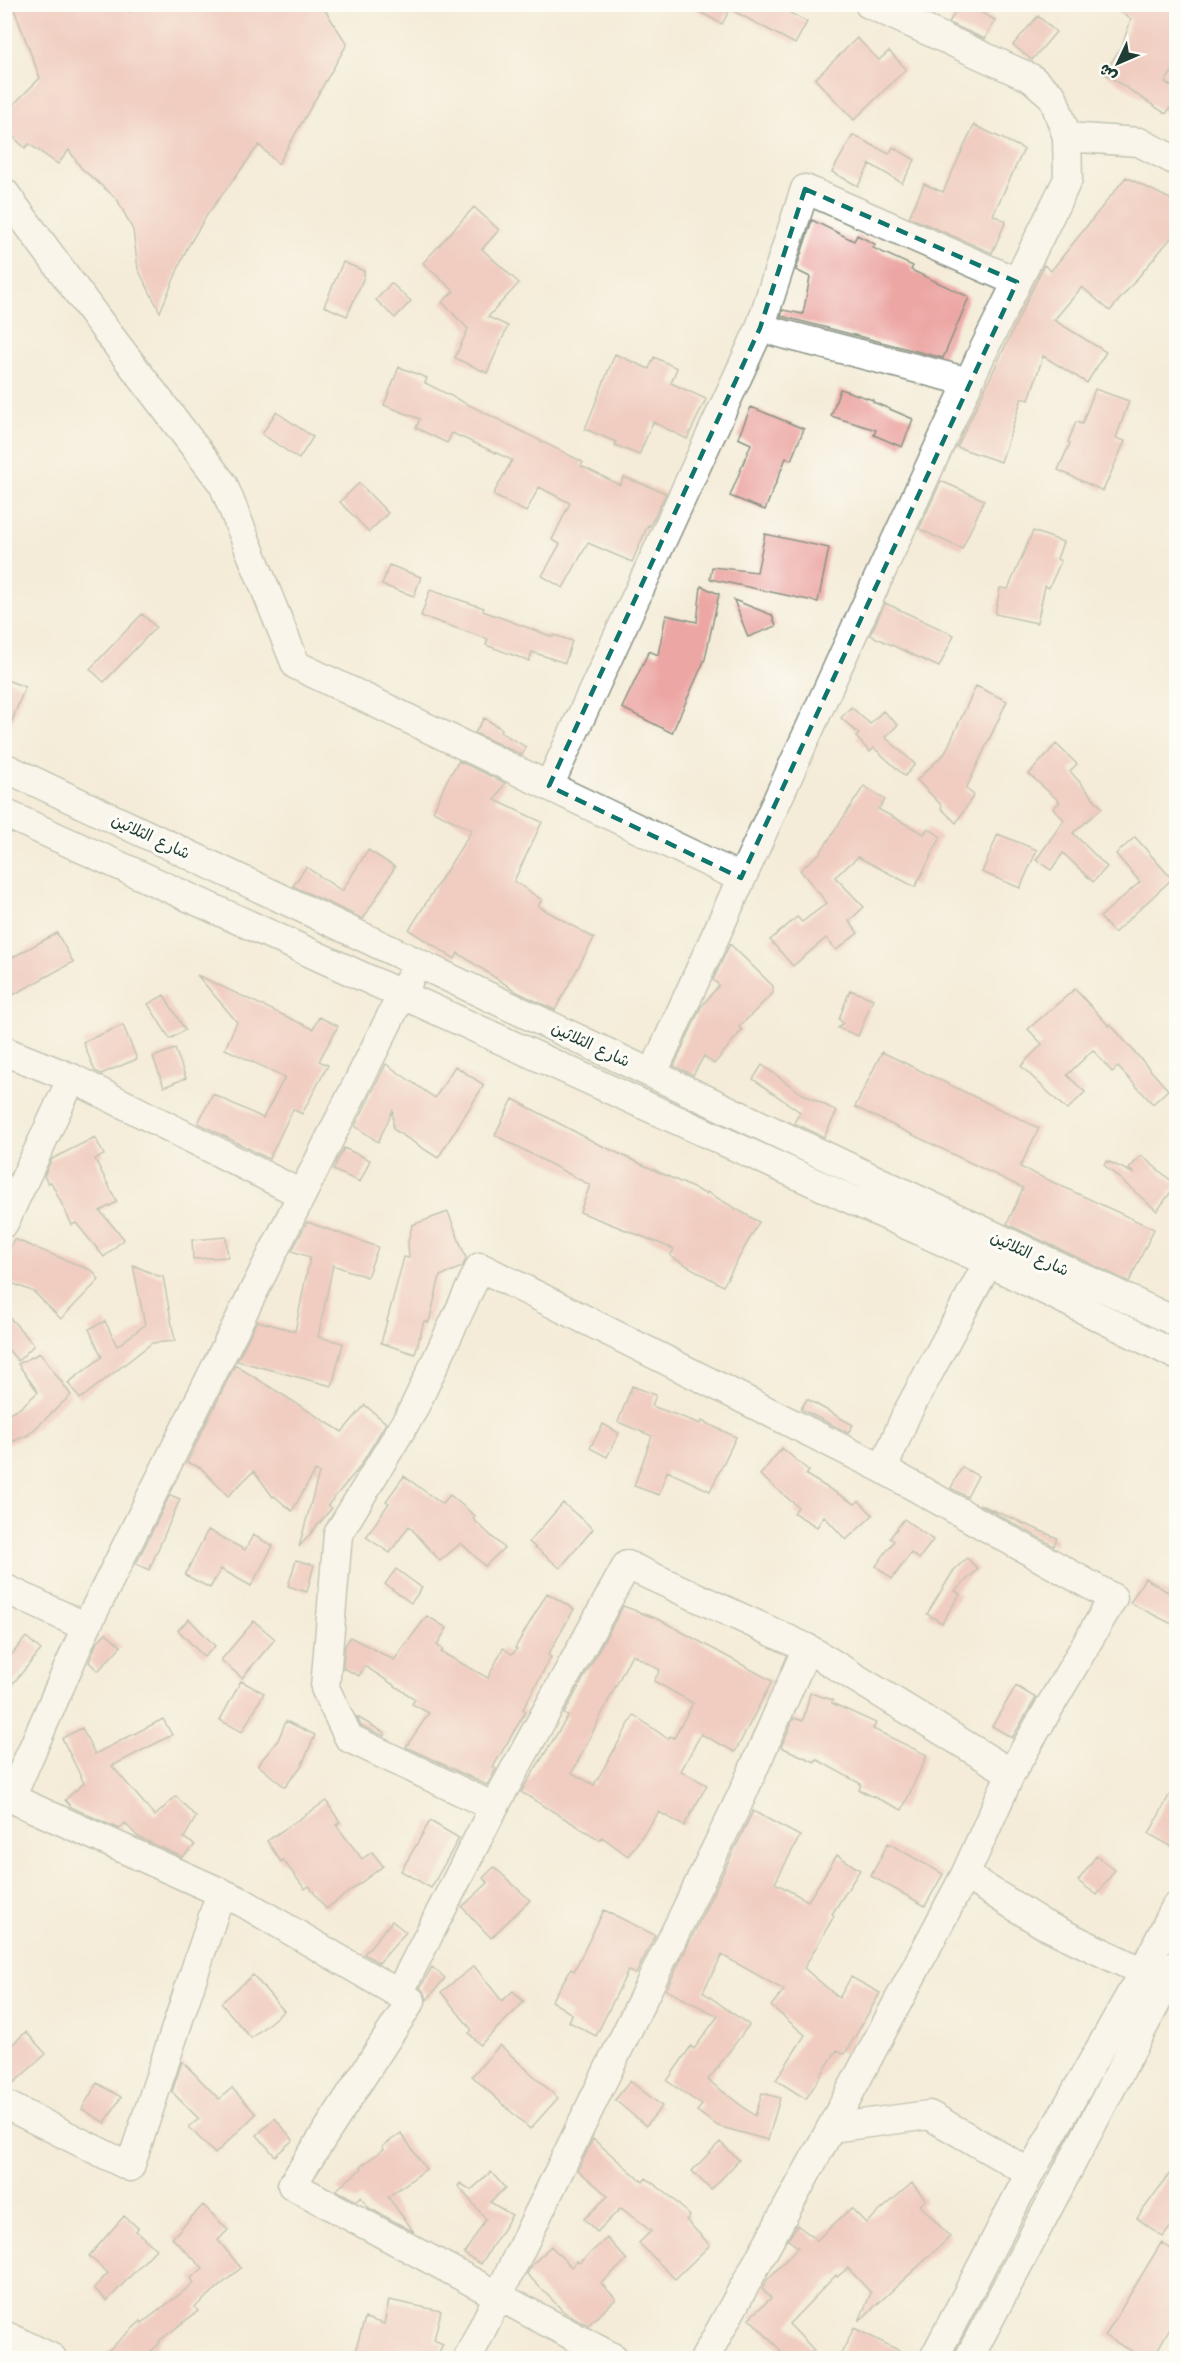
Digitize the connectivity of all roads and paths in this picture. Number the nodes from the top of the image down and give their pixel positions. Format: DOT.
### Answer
graph roads {
  1 [pos="869,4"];
  2 [pos="1066,137"];
  3 [pos="1176,161"];
  4 [pos="4,192"];
  5 [pos="1017,282"];
  6 [pos="760,328"];
  7 [pos="969,382"];
  8 [pos="4,767"];
  9 [pos="549,786"];
  10 [pos="4,813"];
  11 [pos="741,878"];
  12 [pos="417,962"];
  13 [pos="401,995"];
  14 [pos="4,1051"];
  15 [pos="652,1073"];
  16 [pos="72,1078"];
  17 [pos="301,1194"];
  18 [pos="4,1222"];
  19 [pos="995,1251"];
  20 [pos="1176,1322"];
  21 [pos="1176,1355"];
  22 [pos="883,1469"];
  23 [pos="4,1588"];
  24 [pos="86,1627"];
  25 [pos="807,1648"];
  26 [pos="1011,1773"];
  27 [pos="8,1796"];
  28 [pos="494,1807"];
  29 [pos="965,1875"];
  30 [pos="221,1892"];
  31 [pos="1176,1906"];
  32 [pos="1176,1965"];
  33 [pos="1143,1972"];
  34 [pos="399,1993"];
  35 [pos="4,2104"];
  36 [pos="831,2128"];
  37 [pos="1030,2173"];
  38 [pos="499,2296"];
  39 [pos="4,2335"];
  40 [pos="52,2358"];
  41 [pos="468,2358"];
  42 [pos="614,2358"];
  43 [pos="705,2358"];
  44 [pos="934,2358"];
  45 [pos="969,2358"];
  1 -- 2 [label="street"];
  2 -- 3 [label="street"];
  2 -- 5 [label="street"];
  4 -- 9 [label="street"];
  5 -- 6 [label="street"];
  5 -- 7 [label="street"];
  6 -- 7 [label="street"];
  6 -- 9 [label="street"];
  7 -- 11 [label="street"];
  8 -- 12 [label="street, شارع الثلاثين"];
  9 -- 11 [label="street"];
  10 -- 13 [label="street, شارع الثلاثين"];
  11 -- 15 [label="street"];
  12 -- 13 [label="street"];
  12 -- 15 [label="street, شارع الثلاثين"];
  13 -- 17 [label="street"];
  13 -- 19 [label="street, شارع الثلاثين"];
  14 -- 16 [label="street"];
  15 -- 19 [label="street, شارع الثلاثين"];
  16 -- 17 [label="street"];
  16 -- 18 [label="street"];
  17 -- 24 [label="street"];
  19 -- 20 [label="street, شارع الثلاثين"];
  19 -- 21 [label="street, شارع الثلاثين"];
  19 -- 22 [label="street"];
  22 -- 26 [label="street"];
  22 -- 28 [label="street"];
  23 -- 24 [label="street"];
  24 -- 27 [label="street"];
  25 -- 26 [label="street"];
  25 -- 28 [label="street"];
  25 -- 38 [label="street"];
  26 -- 29 [label="street"];
  27 -- 30 [label="street"];
  28 -- 34 [label="street"];
  29 -- 33 [label="street"];
  29 -- 36 [label="street"];
  30 -- 34 [label="street"];
  30 -- 35 [label="street"];
  31 -- 33 [label="street"];
  32 -- 45 [label="street"];
  33 -- 37 [label="street"];
  34 -- 38 [label="street"];
  36 -- 37 [label="street"];
  36 -- 43 [label="street"];
  37 -- 44 [label="street"];
  38 -- 41 [label="street"];
  38 -- 42 [label="street"];
  39 -- 40 [label="street"];
}
